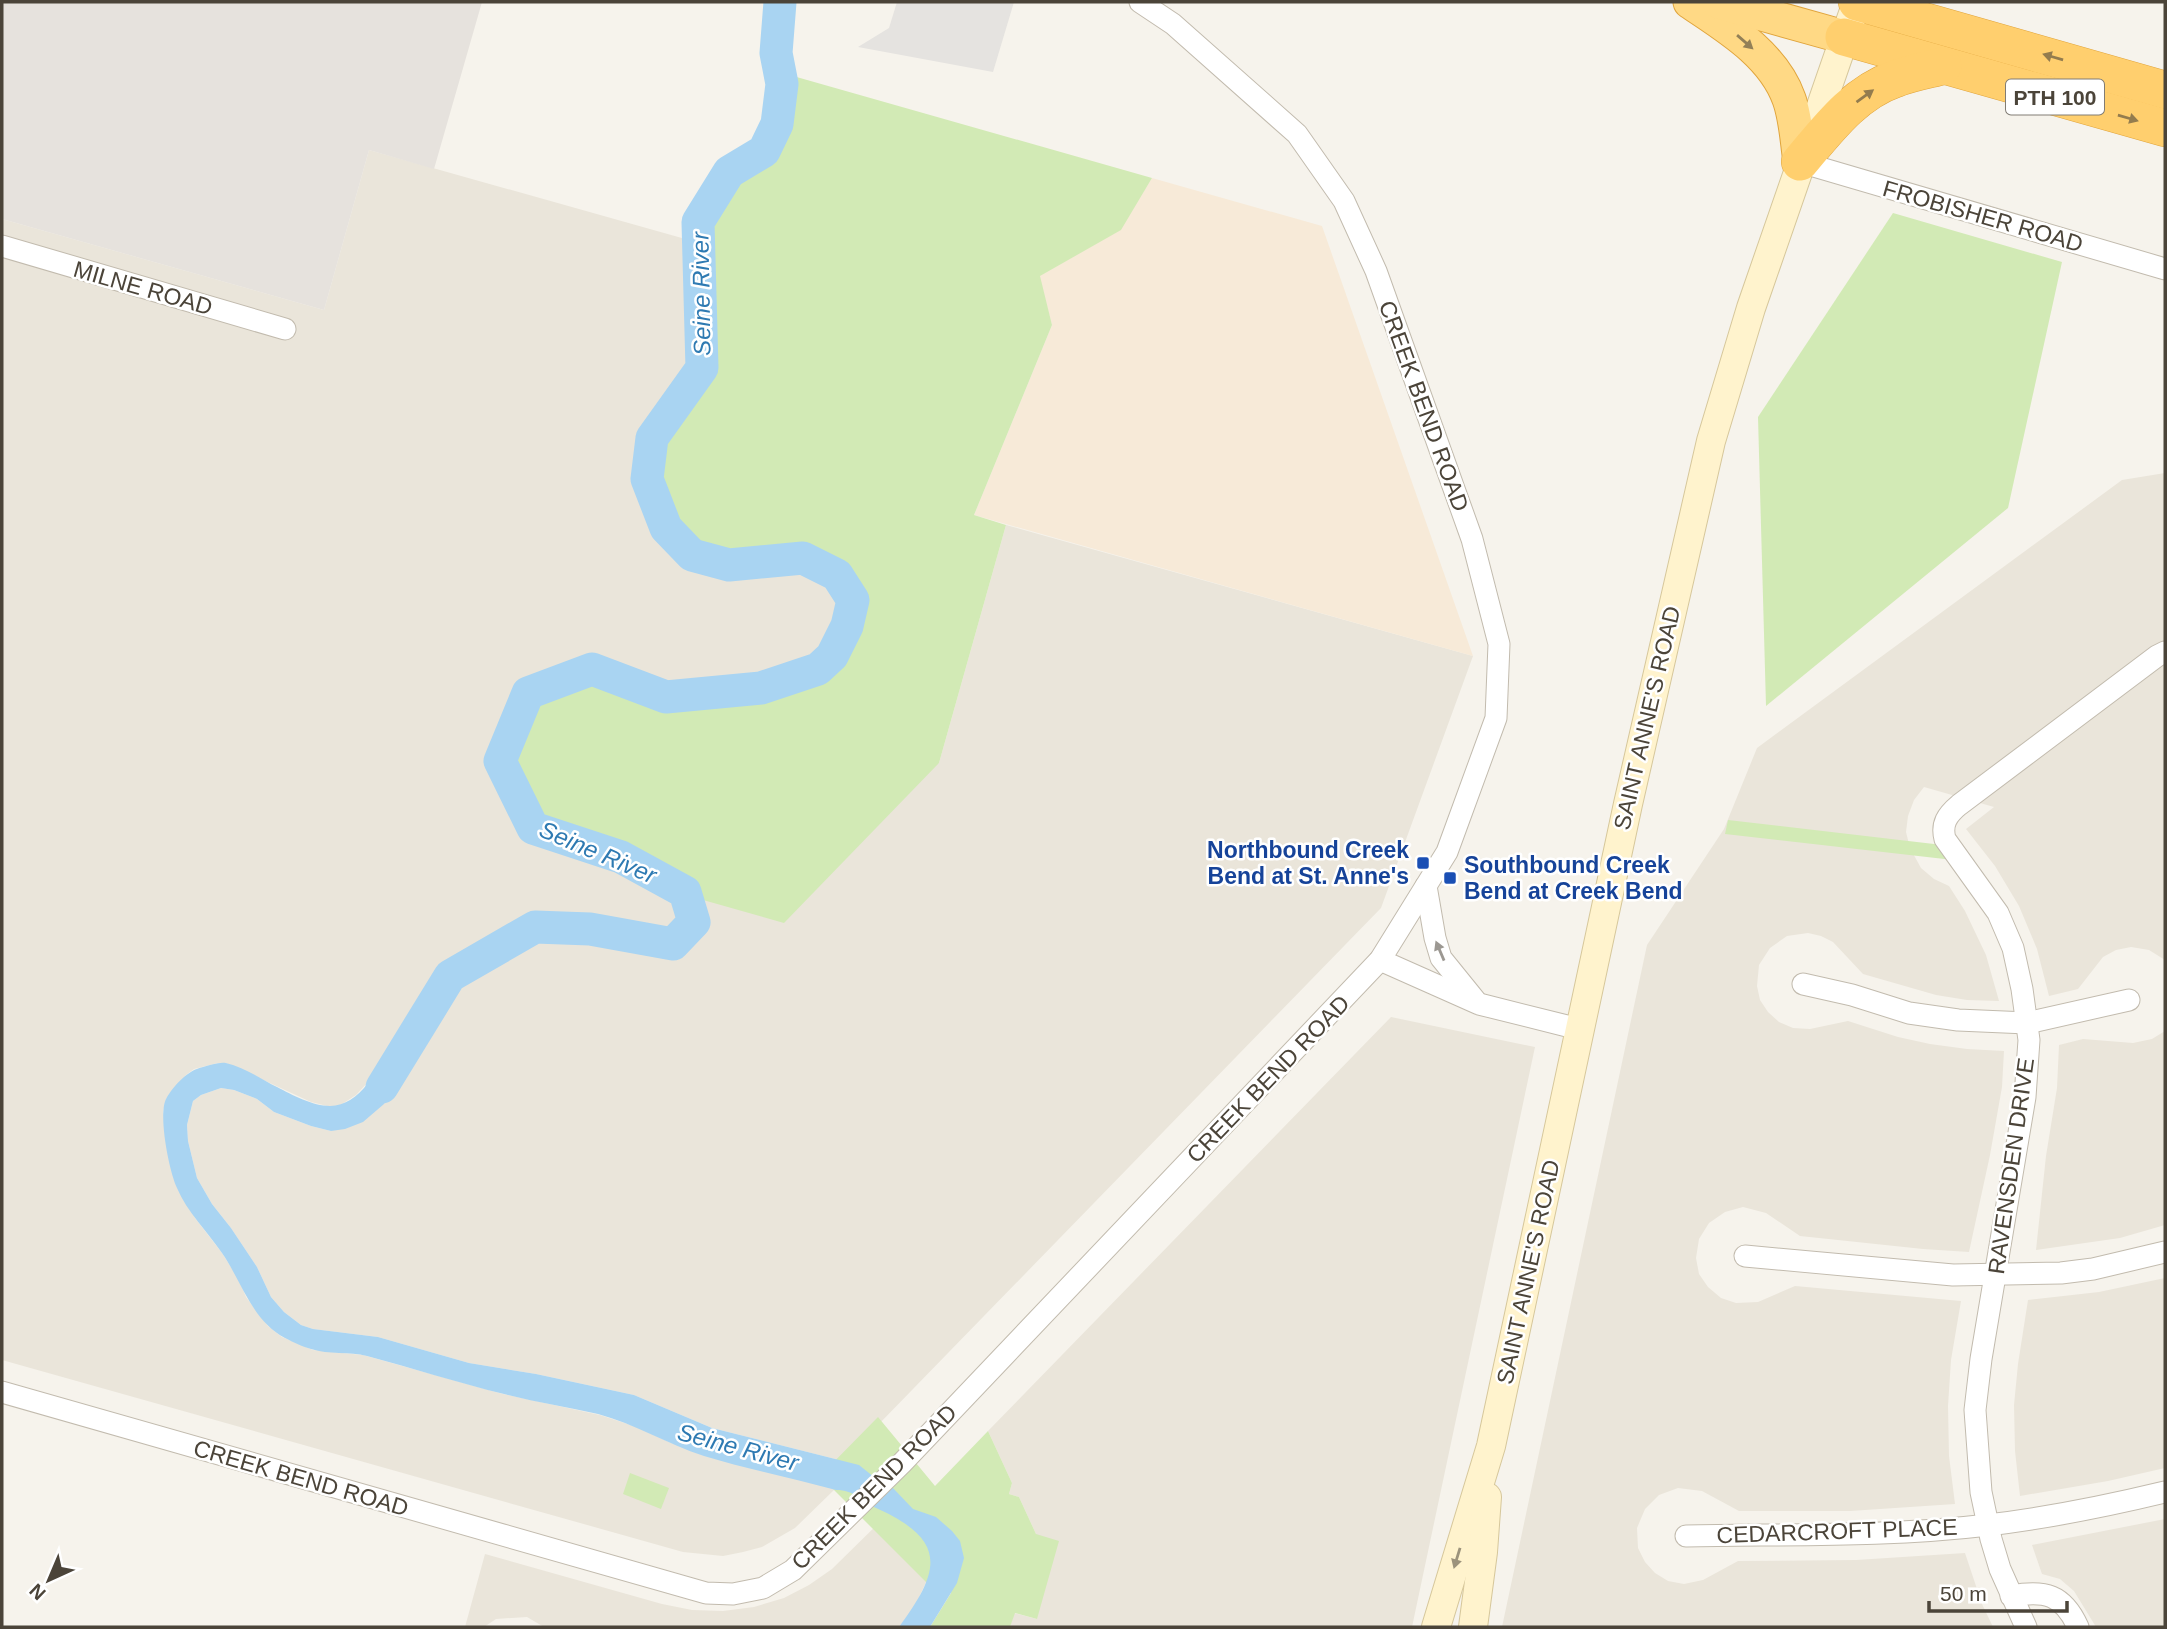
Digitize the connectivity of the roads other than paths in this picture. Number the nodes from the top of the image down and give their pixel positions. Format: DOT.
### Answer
graph roads {
  1 [pos="1140,2"];
  2 [pos="1690,2"];
  3 [pos="1719,2"];
  4 [pos="1857,2"];
  5 [pos="1944,2"];
  6 [pos="1844,37"];
  7 [pos="1996,41"];
  8 [pos="1945,65"];
  9 [pos="2165,90"];
  10 [pos="2165,128"];
  11 [pos="1800,162"];
  12 [pos="2,246"];
  13 [pos="2165,269"];
  14 [pos="285,329"];
  15 [pos="2165,652"];
  16 [pos="1426,887"];
  17 [pos="1380,960"];
  18 [pos="1803,984"];
  19 [pos="2129,1000"];
  20 [pos="1479,1004"];
  21 [pos="2027,1023"];
  22 [pos="1579,1029"];
  23 [pos="2165,1252"];
  24 [pos="1745,1256"];
  25 [pos="1995,1274"];
  26 [pos="2,1392"];
  27 [pos="1491,1446"];
  28 [pos="2165,1492"];
  29 [pos="1988,1525"];
  30 [pos="1685,1536"];
  31 [pos="2011,1596"];
  32 [pos="1436,1627"];
  33 [pos="1473,1627"];
  34 [pos="2026,1627"];
  35 [pos="2078,1627"];
  1 -- 16 [label="street, CREEK BEND ROAD"];
  2 -- 11 [label="highway, one-way"];
  3 -- 6 [label="highway, PTH 100"];
  4 -- 6 [label="main road, SAINT ANNE'S ROAD"];
  4 -- 7 [label="highway, PTH 100"];
  5 -- 7 [label="highway"];
  6 -- 8 [label="highway, PTH 100"];
  6 -- 11 [label="main road, SAINT ANNE'S ROAD"];
  9 -- 7 [label="highway, PTH 100, one-way"];
  8 -- 10 [label="highway, PTH 100, one-way"];
  11 -- 8 [label="highway, one-way"];
  11 -- 13 [label="street, FROBISHER ROAD"];
  11 -- 22 [label="main road, SAINT ANNE'S ROAD"];
  12 -- 14 [label="street, MILNE ROAD"];
  15 -- 21 [label="street, RAVENSDEN DRIVE"];
  16 -- 17 [label="street, CREEK BEND ROAD"];
  20 -- 16 [label="street, one-way"];
  17 -- 20 [label="street"];
  17 -- 26 [label="street, CREEK BEND ROAD"];
  18 -- 21 [label="street"];
  19 -- 21 [label="street"];
  20 -- 22 [label="street"];
  21 -- 25 [label="street, RAVENSDEN DRIVE"];
  22 -- 27 [label="main road, SAINT ANNE'S ROAD"];
  23 -- 25 [label="street"];
  24 -- 25 [label="street"];
  25 -- 29 [label="street, RAVENSDEN DRIVE"];
  27 -- 32 [label="main road, SAINT ANNE'S ROAD, one-way"];
  27 -- 33 [label="main road, SAINT ANNE'S ROAD"];
  28 -- 29 [label="street, CEDARCROFT PLACE"];
  29 -- 30 [label="street, CEDARCROFT PLACE"];
  29 -- 31 [label="street, RAVENSDEN DRIVE"];
  31 -- 34 [label="street, RAVENSDEN DRIVE"];
  31 -- 35 [label="street"];
}
